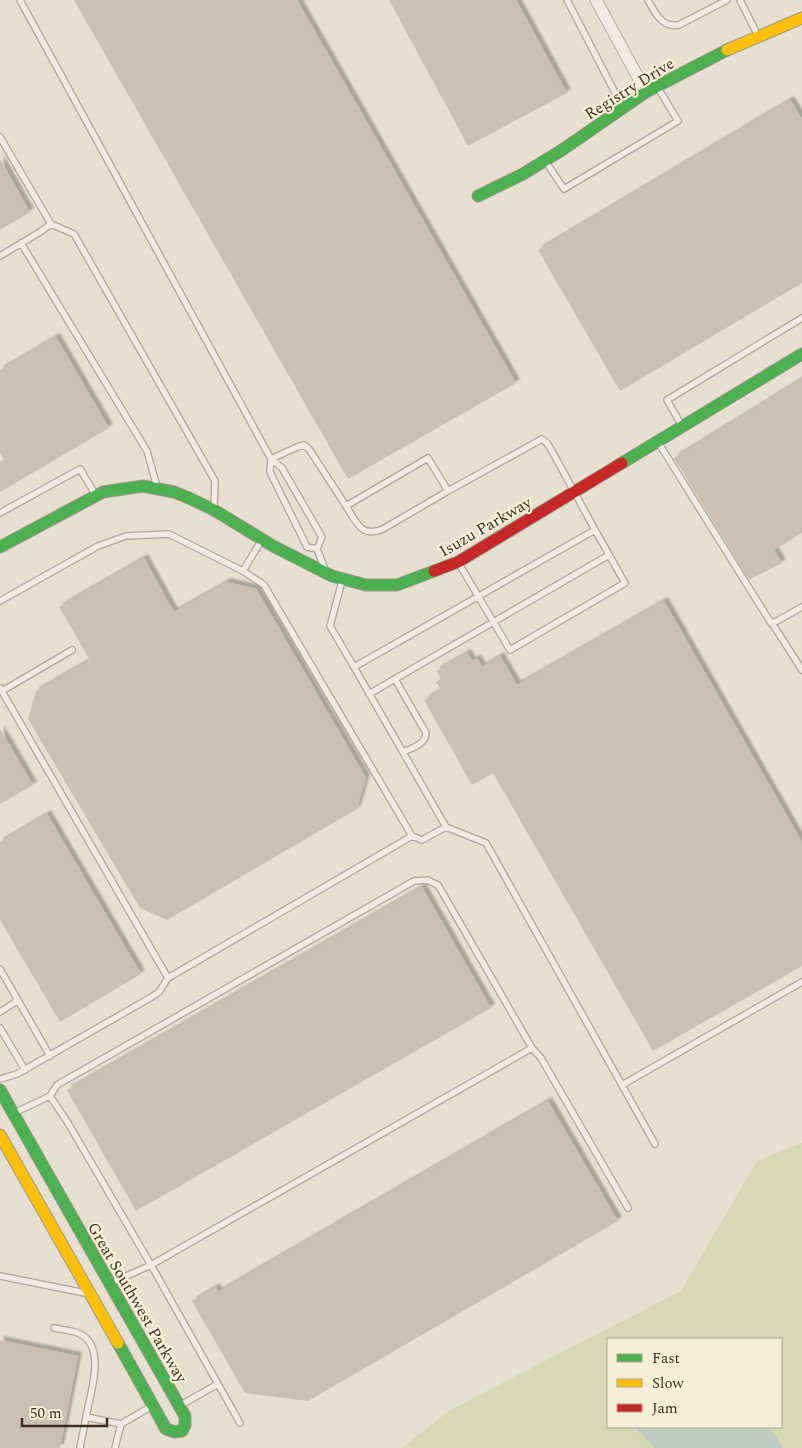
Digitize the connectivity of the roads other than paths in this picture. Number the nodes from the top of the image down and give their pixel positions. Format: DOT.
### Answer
graph roads {
  1 [pos="20,0"];
  2 [pos="567,0"];
  3 [pos="596,0"];
  4 [pos="648,0"];
  5 [pos="726,0"];
  6 [pos="740,0"];
  7 [pos="802,18"];
  8 [pos="758,36"];
  9 [pos="657,86"];
  10 [pos="646,92"];
  11 [pos="623,108"];
  12 [pos="0,137"];
  13 [pos="545,161"];
  14 [pos="478,196"];
  15 [pos="51,224"];
  16 [pos="21,243"];
  17 [pos="0,256"];
  18 [pos="802,318"];
  19 [pos="802,354"];
  20 [pos="683,427"];
  21 [pos="658,442"];
  22 [pos="271,459"];
  23 [pos="158,489"];
  24 [pos="448,491"];
  25 [pos="574,493"];
  26 [pos="96,495"];
  27 [pos="346,506"];
  28 [pos="214,510"];
  29 [pos="0,513"];
  30 [pos="595,530"];
  31 [pos="262,539"];
  32 [pos="0,547"];
  33 [pos="317,549"];
  34 [pos="609,555"];
  35 [pos="458,562"];
  36 [pos="243,571"];
  37 [pos="327,574"];
  38 [pos="343,579"];
  39 [pos="478,595"];
  40 [pos="0,600"];
  41 [pos="802,607"];
  42 [pos="493,622"];
  43 [pos="772,623"];
  44 [pos="72,650"];
  45 [pos="354,667"];
  46 [pos="802,670"];
  47 [pos="395,679"];
  48 [pos="1,690"];
  49 [pos="369,694"];
  50 [pos="403,752"];
  51 [pos="446,827"];
  52 [pos="412,836"];
  53 [pos="0,969"];
  54 [pos="168,978"];
  55 [pos="802,982"];
  56 [pos="18,1001"];
  57 [pos="0,1012"];
  58 [pos="0,1028"];
  59 [pos="532,1048"];
  60 [pos="50,1056"];
  61 [pos="25,1070"];
  62 [pos="0,1079"];
  63 [pos="622,1086"];
  64 [pos="0,1090"];
  65 [pos="50,1096"];
  66 [pos="10,1116"];
  67 [pos="0,1135"];
  68 [pos="655,1144"];
  69 [pos="628,1208"];
  70 [pos="151,1265"];
  71 [pos="0,1276"];
  72 [pos="109,1283"];
  73 [pos="90,1294"];
  74 [pos="54,1328"];
  75 [pos="218,1384"];
  76 [pos="153,1406"];
  77 [pos="179,1406"];
  78 [pos="86,1416"];
  79 [pos="240,1423"];
  80 [pos="121,1424"];
  81 [pos="80,1448"];
  82 [pos="115,1448"];
  1 -- 22 [label="lane"];
  2 -- 11 [label="lane"];
  3 -- 10 [label="street"];
  4 -- 5 [label="lane"];
  6 -- 8 [label="lane"];
  7 -- 8 [label="street, Registry Drive"];
  8 -- 9 [label="street, Registry Drive"];
  9 -- 10 [label="street, Registry Drive"];
  9 -- 13 [label="lane"];
  10 -- 11 [label="street, Registry Drive"];
  11 -- 13 [label="street, Registry Drive"];
  12 -- 15 [label="lane"];
  13 -- 14 [label="street, Registry Drive"];
  15 -- 16 [label="lane"];
  15 -- 28 [label="lane"];
  16 -- 17 [label="lane"];
  16 -- 23 [label="lane"];
  18 -- 20 [label="lane"];
  19 -- 20 [label="street, Isuzu Parkway"];
  20 -- 21 [label="street, Isuzu Parkway"];
  21 -- 25 [label="street, Isuzu Parkway"];
  21 -- 43 [label="lane"];
  22 -- 27 [label="lane"];
  22 -- 33 [label="lane"];
  22 -- 33 [label="lane"];
  23 -- 26 [label="street, Isuzu Parkway"];
  23 -- 28 [label="street, Isuzu Parkway"];
  24 -- 25 [label="lane"];
  24 -- 27 [label="lane"];
  24 -- 27 [label="lane"];
  25 -- 30 [label="lane"];
  25 -- 35 [label="street, Isuzu Parkway"];
  26 -- 29 [label="lane"];
  26 -- 32 [label="street, Isuzu Parkway"];
  28 -- 31 [label="street, Isuzu Parkway"];
  30 -- 34 [label="lane"];
  30 -- 39 [label="lane"];
  31 -- 36 [label="lane"];
  31 -- 37 [label="street, Isuzu Parkway"];
  33 -- 37 [label="lane"];
  34 -- 42 [label="lane"];
  34 -- 42 [label="lane"];
  35 -- 38 [label="street, Isuzu Parkway"];
  35 -- 39 [label="lane"];
  36 -- 40 [label="lane"];
  36 -- 52 [label="lane"];
  37 -- 38 [label="street, Isuzu Parkway"];
  38 -- 45 [label="lane"];
  39 -- 42 [label="lane"];
  39 -- 45 [label="lane"];
  41 -- 43 [label="lane"];
  42 -- 47 [label="lane"];
  43 -- 46 [label="lane"];
  44 -- 48 [label="lane"];
  45 -- 49 [label="lane"];
  47 -- 49 [label="lane"];
  47 -- 50 [label="lane"];
  48 -- 54 [label="lane"];
  49 -- 50 [label="lane"];
  50 -- 51 [label="lane"];
  51 -- 52 [label="lane"];
  51 -- 63 [label="lane"];
  52 -- 54 [label="lane"];
  53 -- 56 [label="lane"];
  54 -- 60 [label="lane"];
  55 -- 63 [label="lane"];
  56 -- 57 [label="lane"];
  56 -- 60 [label="lane"];
  58 -- 61 [label="lane"];
  59 -- 65 [label="lane"];
  59 -- 69 [label="lane"];
  59 -- 70 [label="lane"];
  60 -- 61 [label="lane"];
  61 -- 62 [label="lane"];
  63 -- 68 [label="lane"];
  64 -- 66 [label="street, Great Southwest Parkway"];
  65 -- 66 [label="lane"];
  65 -- 70 [label="lane"];
  66 -- 72 [label="street, Great Southwest Parkway"];
  67 -- 73 [label="street, Great Southwest Parkway"];
  70 -- 72 [label="lane"];
  70 -- 75 [label="lane"];
  71 -- 73 [label="lane"];
  72 -- 73 [label="street"];
  72 -- 77 [label="street, Great Southwest Parkway"];
  73 -- 76 [label="street, Great Southwest Parkway"];
  74 -- 78 [label="lane"];
  75 -- 77 [label="lane"];
  75 -- 79 [label="lane"];
  76 -- 77 [label="street, Great Southwest Parkway"];
  76 -- 80 [label="lane"];
  78 -- 80 [label="lane"];
  78 -- 81 [label="lane"];
  80 -- 82 [label="lane"];
}
